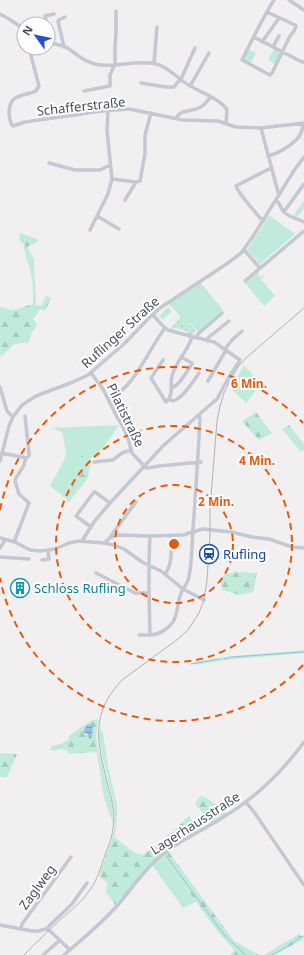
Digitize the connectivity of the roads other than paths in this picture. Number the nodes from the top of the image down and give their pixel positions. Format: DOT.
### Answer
graph roads {
  1 [pos="274,0"];
  2 [pos="289,0"];
  3 [pos="304,10"];
  4 [pos="116,11"];
  5 [pos="267,12"];
  6 [pos="0,14"];
  7 [pos="54,14"];
  8 [pos="45,16"];
  9 [pos="65,18"];
  10 [pos="279,18"];
  11 [pos="16,23"];
  12 [pos="157,27"];
  13 [pos="279,36"];
  14 [pos="254,37"];
  15 [pos="262,42"];
  16 [pos="56,44"];
  17 [pos="64,47"];
  18 [pos="273,47"];
  19 [pos="195,48"];
  20 [pos="282,52"];
  21 [pos="209,53"];
  22 [pos="31,56"];
  23 [pos="304,62"];
  24 [pos="154,63"];
  25 [pos="115,64"];
  26 [pos="180,80"];
  27 [pos="141,83"];
  28 [pos="190,86"];
  29 [pos="84,92"];
  30 [pos="211,97"];
  31 [pos="108,110"];
  32 [pos="151,113"];
  33 [pos="176,118"];
  34 [pos="304,123"];
  35 [pos="226,124"];
  36 [pos="261,128"];
  37 [pos="268,156"];
  38 [pos="304,157"];
  39 [pos="49,163"];
  40 [pos="299,163"];
  41 [pos="110,165"];
  42 [pos="304,167"];
  43 [pos="271,168"];
  44 [pos="112,179"];
  45 [pos="136,182"];
  46 [pos="304,184"];
  47 [pos="280,194"];
  48 [pos="125,200"];
  49 [pos="276,200"];
  50 [pos="283,211"];
  51 [pos="97,216"];
  52 [pos="264,220"];
  53 [pos="304,222"];
  54 [pos="119,229"];
  55 [pos="90,230"];
  56 [pos="304,231"];
  57 [pos="244,250"];
  58 [pos="260,268"];
  59 [pos="245,281"];
  60 [pos="222,313"];
  61 [pos="152,314"];
  62 [pos="229,321"];
  63 [pos="165,328"];
  64 [pos="242,331"];
  65 [pos="194,337"];
  66 [pos="207,340"];
  67 [pos="226,350"];
  68 [pos="181,358"];
  69 [pos="163,360"];
  70 [pos="91,373"];
  71 [pos="199,373"];
  72 [pos="208,381"];
  73 [pos="0,387"];
  74 [pos="172,388"];
  75 [pos="109,400"];
  76 [pos="167,400"];
  77 [pos="2,403"];
  78 [pos="199,415"];
  79 [pos="25,416"];
  80 [pos="13,417"];
  81 [pos="131,450"];
  82 [pos="2,453"];
  83 [pos="26,458"];
  84 [pos="0,461"];
  85 [pos="94,462"];
  86 [pos="199,462"];
  87 [pos="144,466"];
  88 [pos="136,502"];
  89 [pos="110,503"];
  90 [pos="91,527"];
  91 [pos="193,532"];
  92 [pos="150,536"];
  93 [pos="171,536"];
  94 [pos="0,538"];
  95 [pos="110,538"];
  96 [pos="4,540"];
  97 [pos="82,541"];
  98 [pos="14,542"];
  99 [pos="104,542"];
  100 [pos="0,548"];
  101 [pos="304,548"];
  102 [pos="48,550"];
  103 [pos="0,557"];
  104 [pos="30,559"];
  105 [pos="42,560"];
  106 [pos="148,565"];
  107 [pos="96,573"];
  108 [pos="164,574"];
  109 [pos="183,589"];
  110 [pos="148,593"];
  111 [pos="204,600"];
  112 [pos="139,635"];
  113 [pos="150,635"];
  114 [pos="304,742"];
  115 [pos="246,802"];
  116 [pos="71,857"];
  117 [pos="87,883"];
  118 [pos="304,885"];
  119 [pos="0,924"];
  120 [pos="21,929"];
  121 [pos="46,929"];
  122 [pos="60,940"];
  123 [pos="70,950"];
  124 [pos="44,955"];
  125 [pos="64,955"];
  1 -- 5 [label="street"];
  2 -- 3 [label="street"];
  4 -- 25 [label="street"];
  5 -- 10 [label="street"];
  5 -- 14 [label="street"];
  6 -- 11 [label="street"];
  7 -- 8 [label="street"];
  9 -- 17 [label="street"];
  10 -- 15 [label="street"];
  10 -- 20 [label="street"];
  12 -- 24 [label="street"];
  13 -- 18 [label="street"];
  14 -- 15 [label="street"];
  14 -- 20 [label="street"];
  15 -- 18 [label="street"];
  16 -- 17 [label="street"];
  17 -- 25 [label="street"];
  18 -- 20 [label="street"];
  19 -- 26 [label="street"];
  20 -- 23 [label="street"];
  21 -- 28 [label="street"];
  22 -- 31 [label="street, Schafferstraße"];
  24 -- 25 [label="street"];
  24 -- 26 [label="street"];
  25 -- 29 [label="street"];
  26 -- 27 [label="street"];
  26 -- 28 [label="street"];
  28 -- 30 [label="street"];
  30 -- 33 [label="street"];
  30 -- 35 [label="street"];
  31 -- 32 [label="street, Schafferstraße"];
  31 -- 41 [label="street"];
  32 -- 33 [label="street, Schafferstraße"];
  32 -- 45 [label="street"];
  33 -- 35 [label="street, Schafferstraße"];
  34 -- 36 [label="street, Schafferstraße"];
  34 -- 37 [label="street"];
  35 -- 36 [label="street, Schafferstraße"];
  36 -- 37 [label="street"];
  37 -- 43 [label="street"];
  38 -- 40 [label="street, Ruflinger Straße"];
  39 -- 41 [label="street"];
  40 -- 42 [label="street"];
  40 -- 47 [label="street, Ruflinger Straße"];
  41 -- 44 [label="street"];
  43 -- 47 [label="street"];
  43 -- 52 [label="street"];
  44 -- 45 [label="street"];
  44 -- 51 [label="street"];
  45 -- 48 [label="street"];
  46 -- 50 [label="street"];
  47 -- 49 [label="street, Ruflinger Straße"];
  49 -- 50 [label="street"];
  49 -- 52 [label="street, Ruflinger Straße"];
  50 -- 53 [label="street"];
  51 -- 54 [label="street"];
  51 -- 55 [label="street"];
  52 -- 57 [label="street, Ruflinger Straße"];
  56 -- 58 [label="street"];
  57 -- 58 [label="street"];
  57 -- 61 [label="street, Ruflinger Straße"];
  58 -- 59 [label="street"];
  60 -- 65 [label="street"];
  61 -- 63 [label="street"];
  61 -- 70 [label="street, Ruflinger Straße"];
  62 -- 66 [label="street"];
  63 -- 65 [label="street"];
  63 -- 75 [label="street"];
  64 -- 67 [label="street"];
  65 -- 66 [label="street"];
  65 -- 68 [label="street"];
  66 -- 67 [label="street"];
  67 -- 72 [label="street"];
  67 -- 78 [label="street"];
  68 -- 74 [label="street"];
  68 -- 74 [label="street"];
  69 -- 76 [label="street"];
  70 -- 75 [label="street, Pilatistraße"];
  70 -- 80 [label="street, Ruflinger Straße"];
  71 -- 76 [label="street"];
  73 -- 77 [label="street"];
  74 -- 76 [label="street"];
  75 -- 81 [label="street, Pilatistraße"];
  77 -- 80 [label="street"];
  78 -- 86 [label="street"];
  78 -- 87 [label="street"];
  79 -- 83 [label="street"];
  80 -- 82 [label="street, Ruflinger Straße"];
  81 -- 85 [label="street"];
  81 -- 87 [label="street, Pilatistraße"];
  82 -- 83 [label="street"];
  82 -- 84 [label="street, Ruflinger Straße"];
  83 -- 98 [label="street"];
  86 -- 87 [label="street"];
  86 -- 91 [label="street"];
  87 -- 89 [label="street"];
  88 -- 95 [label="street"];
  89 -- 90 [label="street"];
  89 -- 90 [label="street"];
  90 -- 97 [label="street"];
  91 -- 93 [label="street"];
  91 -- 101 [label="street"];
  91 -- 109 [label="street"];
  92 -- 93 [label="street"];
  92 -- 95 [label="street"];
  92 -- 106 [label="street"];
  93 -- 108 [label="street"];
  94 -- 96 [label="street"];
  95 -- 99 [label="street"];
  96 -- 98 [label="street"];
  96 -- 100 [label="street"];
  97 -- 99 [label="street"];
  97 -- 102 [label="street"];
  98 -- 102 [label="street"];
  99 -- 106 [label="street"];
  102 -- 105 [label="street"];
  103 -- 104 [label="street"];
  106 -- 108 [label="street"];
  106 -- 110 [label="street"];
  107 -- 110 [label="street"];
  108 -- 109 [label="street"];
  109 -- 111 [label="street"];
  109 -- 113 [label="street"];
  110 -- 113 [label="street"];
  112 -- 113 [label="street"];
  114 -- 115 [label="street, Lagerhausstraße"];
  115 -- 118 [label="street"];
  115 -- 123 [label="street, Lagerhausstraße"];
  116 -- 120 [label="street, Zaglweg"];
  117 -- 121 [label="street"];
  119 -- 120 [label="street"];
  120 -- 121 [label="street"];
  121 -- 122 [label="street"];
  122 -- 123 [label="street"];
  122 -- 124 [label="street"];
  123 -- 125 [label="street, Lagerhausstraße"];
}
